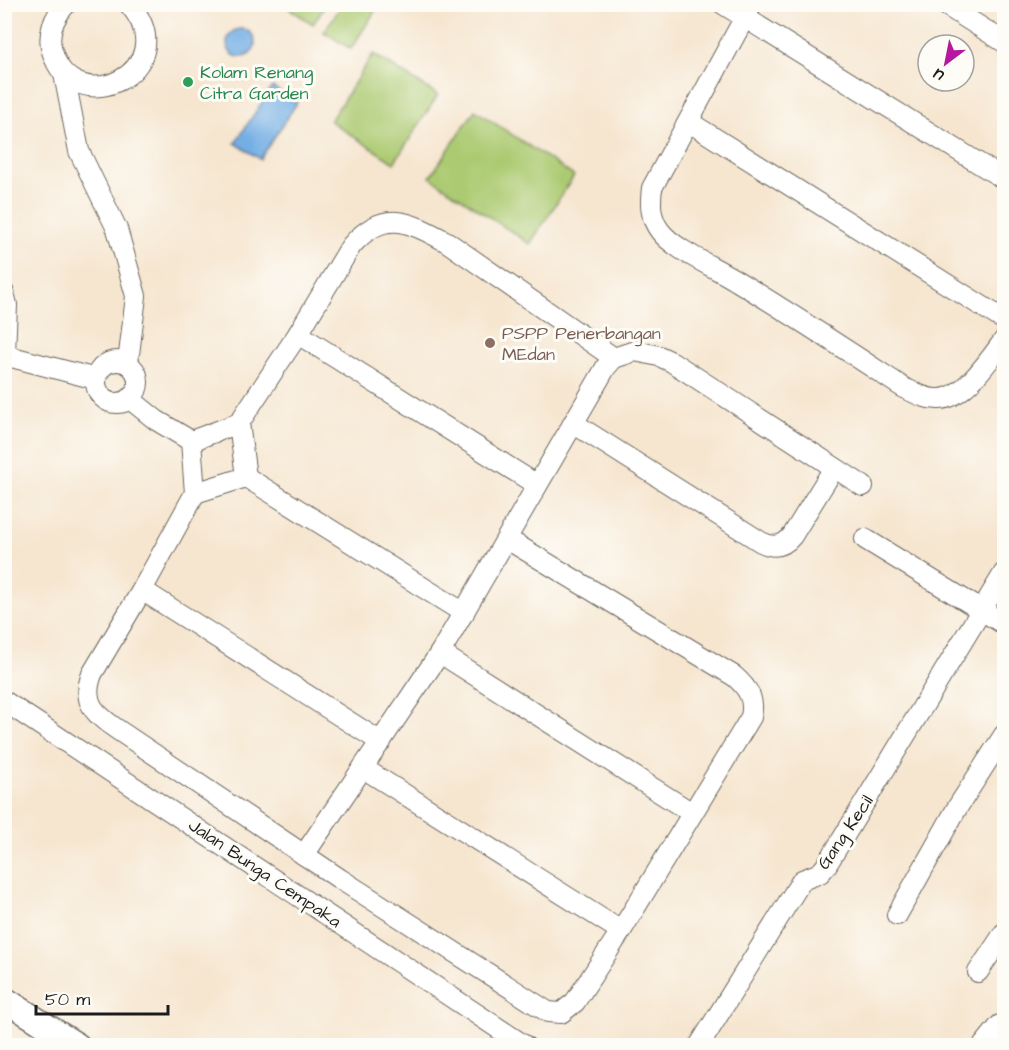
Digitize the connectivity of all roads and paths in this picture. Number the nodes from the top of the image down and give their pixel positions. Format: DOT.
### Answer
graph roads {
  1 [pos="129,4"];
  2 [pos="723,4"];
  3 [pos="944,4"];
  4 [pos="56,7"];
  5 [pos="748,11"];
  6 [pos="1005,42"];
  7 [pos="64,74"];
  8 [pos="689,122"];
  9 [pos="1005,179"];
  10 [pos="4,292"];
  11 [pos="1005,320"];
  12 [pos="298,334"];
  13 [pos="1005,340"];
  14 [pos="5,354"];
  15 [pos="614,358"];
  16 [pos="128,363"];
  17 [pos="96,379"];
  18 [pos="130,399"];
  19 [pos="239,423"];
  20 [pos="573,423"];
  21 [pos="191,441"];
  22 [pos="834,468"];
  23 [pos="246,477"];
  24 [pos="537,485"];
  25 [pos="863,486"];
  26 [pos="195,493"];
  27 [pos="507,539"];
  28 [pos="865,539"];
  29 [pos="1005,573"];
  30 [pos="142,590"];
  31 [pos="982,610"];
  32 [pos="464,613"];
  33 [pos="1005,624"];
  34 [pos="440,653"];
  35 [pos="4,701"];
  36 [pos="1005,735"];
  37 [pos="381,742"];
  38 [pos="363,768"];
  39 [pos="692,813"];
  40 [pos="304,855"];
  41 [pos="897,915"];
  42 [pos="621,931"];
  43 [pos="1005,933"];
  44 [pos="978,972"];
  45 [pos="4,999"];
  46 [pos="1000,1025"];
  47 [pos="78,1046"];
  48 [pos="525,1046"];
  49 [pos="699,1046"];
  50 [pos="983,1046"];
  1 -- 7 [label="street"];
  2 -- 5 [label="street"];
  3 -- 6 [label="street"];
  4 -- 7 [label="street"];
  5 -- 8 [label="street"];
  5 -- 9 [label="street"];
  7 -- 16 [label="street"];
  8 -- 11 [label="street"];
  8 -- 13 [label="street"];
  10 -- 14 [label="street"];
  12 -- 15 [label="street"];
  12 -- 19 [label="street"];
  12 -- 24 [label="street"];
  14 -- 17 [label="street"];
  15 -- 20 [label="street"];
  15 -- 22 [label="street"];
  16 -- 17 [label="street"];
  16 -- 18 [label="street"];
  17 -- 18 [label="street"];
  18 -- 21 [label="street"];
  19 -- 21 [label="street"];
  19 -- 23 [label="street"];
  20 -- 22 [label="street"];
  20 -- 24 [label="street"];
  21 -- 26 [label="street"];
  22 -- 25 [label="street"];
  23 -- 26 [label="street"];
  23 -- 32 [label="street"];
  24 -- 27 [label="street"];
  26 -- 30 [label="street"];
  27 -- 32 [label="street"];
  27 -- 39 [label="street"];
  28 -- 31 [label="street"];
  29 -- 31 [label="street, Gang Kecil"];
  30 -- 37 [label="street"];
  30 -- 40 [label="street"];
  31 -- 33 [label="street"];
  31 -- 49 [label="street, Gang Kecil"];
  32 -- 34 [label="street"];
  34 -- 37 [label="street"];
  34 -- 39 [label="street"];
  35 -- 48 [label="street, Jalan Bunga Cempaka"];
  36 -- 41 [label="street"];
  37 -- 38 [label="street"];
  38 -- 40 [label="street"];
  38 -- 42 [label="street"];
  39 -- 42 [label="street"];
  40 -- 42 [label="street"];
  43 -- 44 [label="street"];
  45 -- 47 [label="street"];
  46 -- 50 [label="street"];
}
